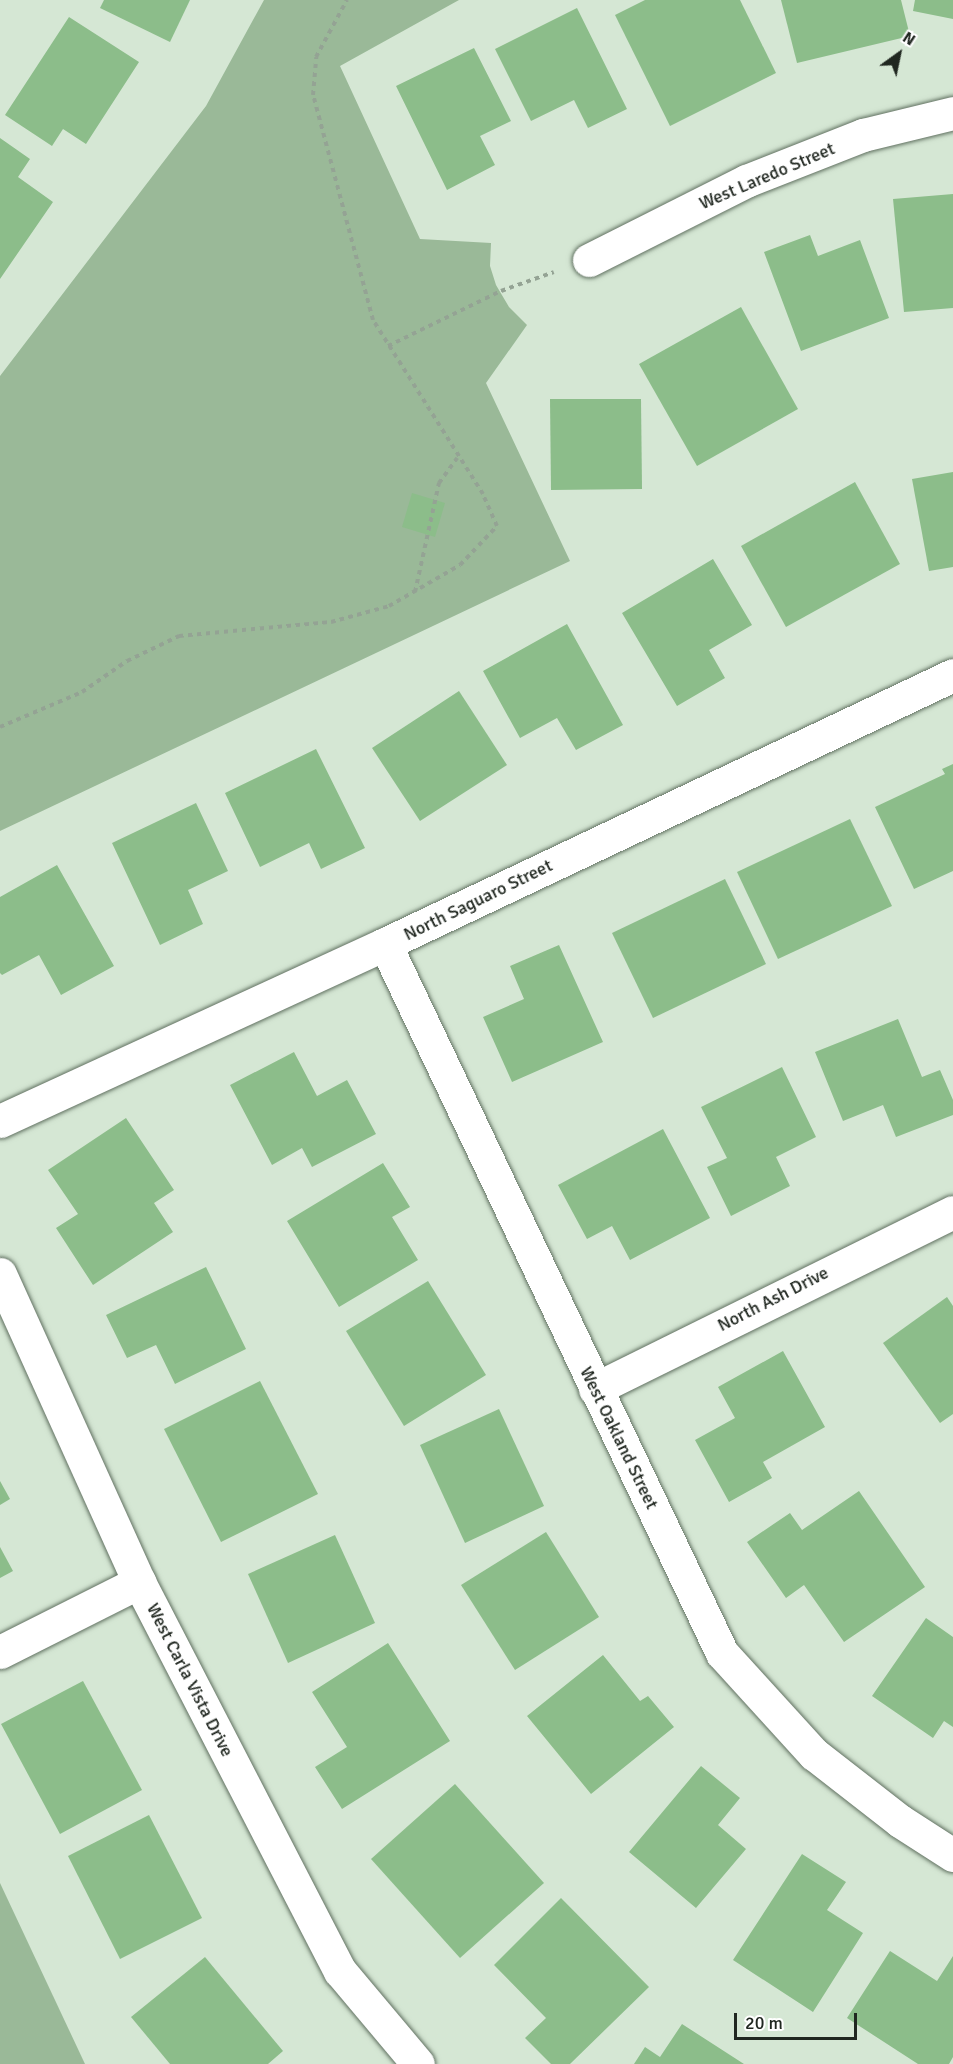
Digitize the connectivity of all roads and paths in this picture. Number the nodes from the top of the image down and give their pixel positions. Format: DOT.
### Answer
graph roads {
  1 [pos="347,0"];
  2 [pos="953,113"];
  3 [pos="589,260"];
  4 [pos="388,346"];
  5 [pos="458,458"];
  6 [pos="414,593"];
  7 [pos="953,675"];
  8 [pos="0,727"];
  9 [pos="385,944"];
  10 [pos="0,1120"];
  11 [pos="953,1212"];
  12 [pos="0,1274"];
  13 [pos="594,1389"];
  14 [pos="139,1582"];
  15 [pos="0,1652"];
  16 [pos="953,1855"];
  17 [pos="418,2064"];
  1 -- 4 [label="path"];
  2 -- 3 [label="street, West Laredo Street"];
  3 -- 4 [label="path"];
  4 -- 5 [label="path"];
  5 -- 6 [label="path"];
  5 -- 6 [label="path"];
  6 -- 8 [label="path"];
  7 -- 9 [label="street, North Saguaro Street"];
  9 -- 10 [label="street, North Saguaro Street"];
  9 -- 13 [label="street, West Oakland Street"];
  11 -- 13 [label="street, North Ash Drive"];
  12 -- 14 [label="street, West Carla Vista Drive"];
  13 -- 16 [label="street, West Oakland Street"];
  14 -- 15 [label="street"];
  14 -- 17 [label="street, West Carla Vista Drive"];
}
